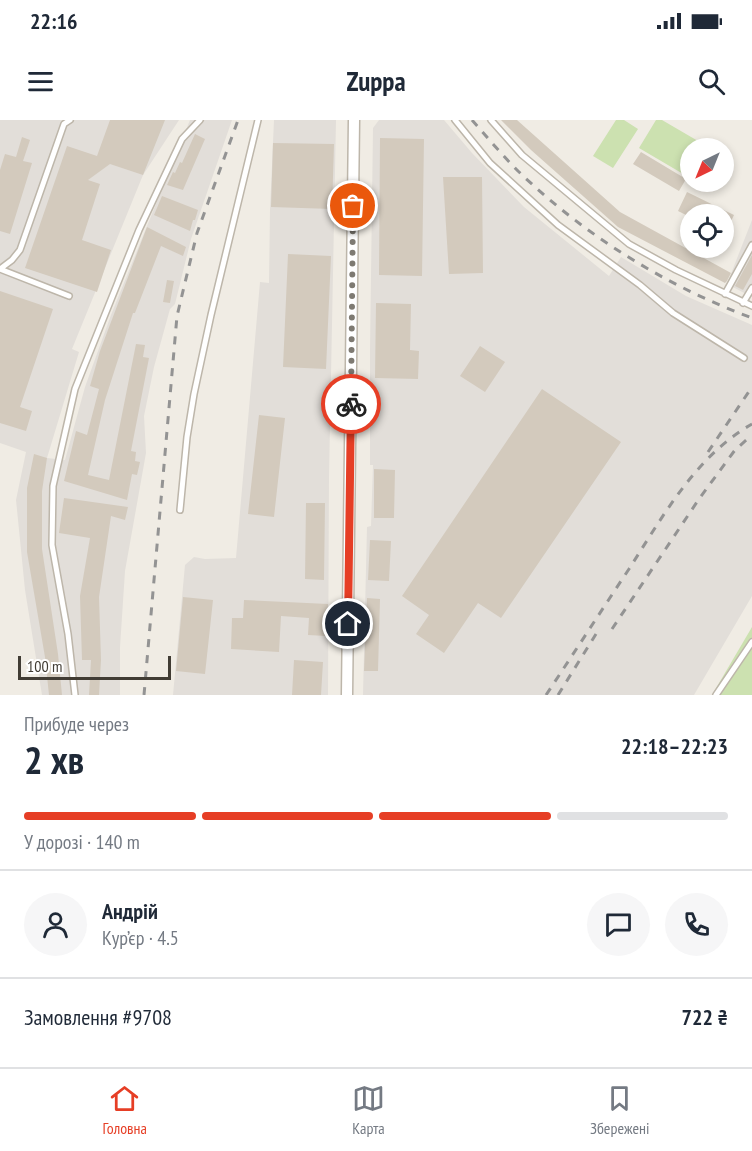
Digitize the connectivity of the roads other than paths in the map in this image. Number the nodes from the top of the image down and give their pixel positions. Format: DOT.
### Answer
graph roads {
  1 [pos="70,120"];
  2 [pos="200,120"];
  3 [pos="258,120"];
  4 [pos="354,120"];
  5 [pos="455,120"];
  6 [pos="491,120"];
  7 [pos="752,245"];
  8 [pos="0,269"];
  9 [pos="752,288"];
  10 [pos="725,294"];
  11 [pos="69,296"];
  12 [pos="743,303"];
  13 [pos="752,306"];
  14 [pos="744,358"];
  15 [pos="180,510"];
  16 [pos="752,642"];
  17 [pos="720,688"];
  18 [pos="75,695"];
  19 [pos="347,695"];
  20 [pos="716,695"];
  21 [pos="724,695"];
  1 -- 8 [label="lane"];
  2 -- 18 [label="lane"];
  3 -- 15 [label="lane"];
  4 -- 19 [label="street"];
  5 -- 14 [label="lane"];
  6 -- 10 [label="lane"];
  7 -- 10 [label="lane"];
  8 -- 11 [label="lane"];
  9 -- 12 [label="lane"];
  10 -- 12 [label="lane"];
  12 -- 13 [label="lane"];
  16 -- 17 [label="lane"];
  17 -- 20 [label="lane"];
  17 -- 21 [label="lane"];
}
